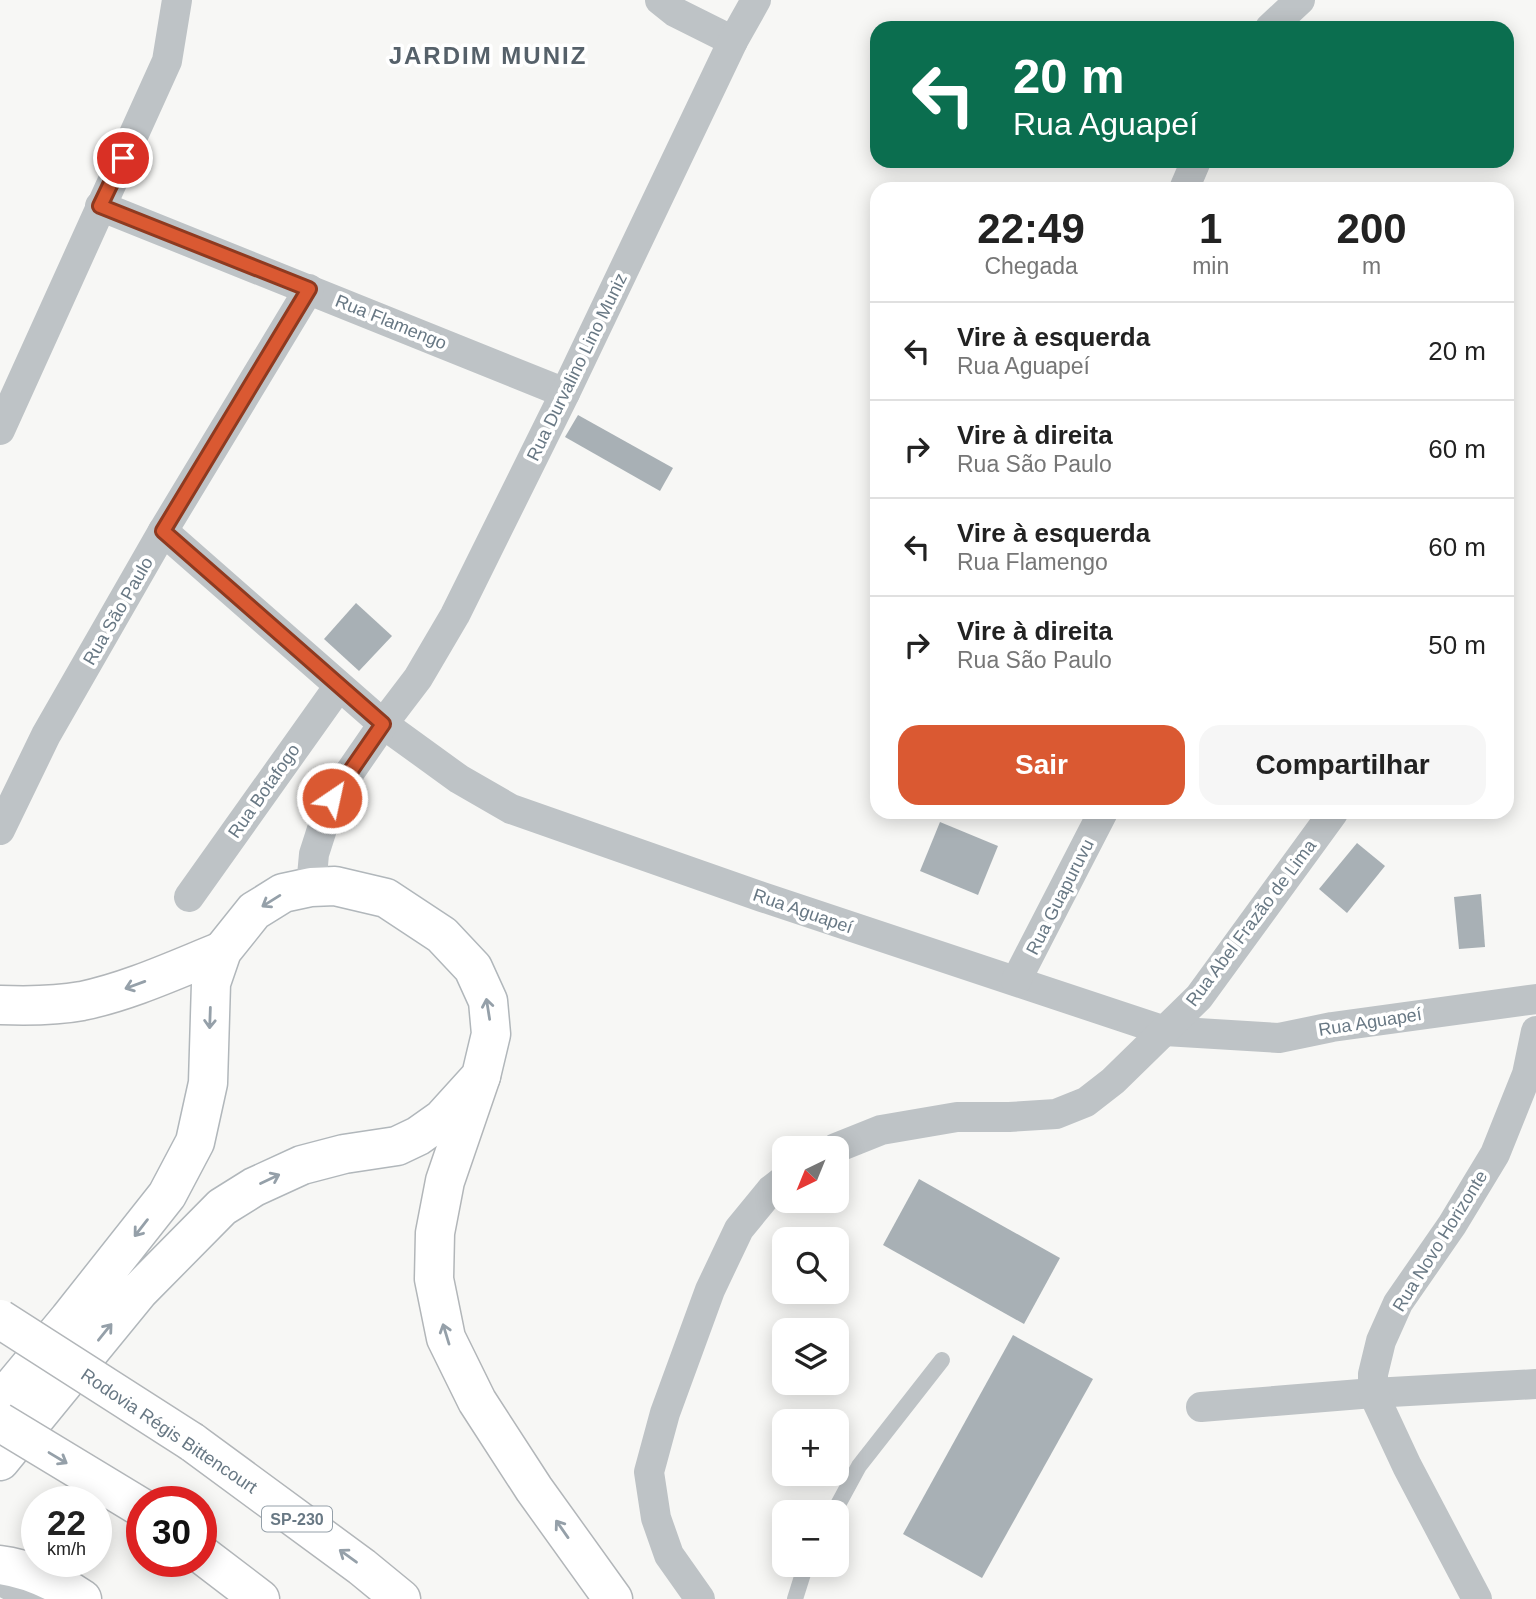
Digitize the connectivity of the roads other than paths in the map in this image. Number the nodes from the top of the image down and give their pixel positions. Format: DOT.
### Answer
graph roads {
  1 [pos="177,0"];
  2 [pos="660,0"];
  3 [pos="756,0"];
  4 [pos="1300,0"];
  5 [pos="1278,21"];
  6 [pos="733,41"];
  7 [pos="100,206"];
  8 [pos="309,289"];
  9 [pos="565,393"];
  10 [pos="0,430"];
  11 [pos="163,531"];
  12 [pos="339,686"];
  13 [pos="383,724"];
  14 [pos="1099,819"];
  15 [pos="1329,819"];
  16 [pos="0,831"];
  17 [pos="311,887"];
  18 [pos="189,897"];
  19 [pos="222,951"];
  20 [pos="1016,981"];
  21 [pos="1536,999"];
  22 [pos="0,1005"];
  23 [pos="1165,1031"];
  24 [pos="1536,1031"];
  25 [pos="481,1076"];
  26 [pos="849,1143"];
  27 [pos="772,1189"];
  28 [pos="0,1319"];
  29 [pos="942,1360"];
  30 [pos="1536,1384"];
  31 [pos="1374,1393"];
  32 [pos="0,1402"];
  33 [pos="1201,1407"];
  34 [pos="0,1422"];
  35 [pos="0,1461"];
  36 [pos="126,1498"];
  37 [pos="841,1500"];
  38 [pos="0,1565"];
  39 [pos="217,1565"];
  40 [pos="802,1577"];
  41 [pos="0,1580"];
  42 [pos="608,1594"];
  43 [pos="34,1599"];
  44 [pos="82,1599"];
  45 [pos="260,1599"];
  46 [pos="401,1599"];
  47 [pos="700,1599"];
  48 [pos="795,1599"];
  49 [pos="1477,1599"];
  1 -- 7 [label="street"];
  2 -- 6 [label="street"];
  3 -- 6 [label="street, Rua Durvalino Lino Muniz"];
  4 -- 5 [label="street"];
  6 -- 9 [label="street, Rua Durvalino Lino Muniz"];
  7 -- 8 [label="street, Rua Flamengo"];
  7 -- 10 [label="street"];
  8 -- 9 [label="street, Rua Flamengo"];
  8 -- 11 [label="street, Rua São Paulo"];
  9 -- 13 [label="street, Rua Durvalino Lino Muniz"];
  11 -- 12 [label="street, Rua Aguapeí"];
  11 -- 16 [label="street, Rua São Paulo"];
  12 -- 13 [label="street, Rua Aguapeí"];
  12 -- 18 [label="street, Rua Botafogo"];
  13 -- 17 [label="street, Rua Durvalino Lino Muniz"];
  13 -- 20 [label="street, Rua Aguapeí"];
  14 -- 20 [label="street, Rua Guapuruvu"];
  15 -- 23 [label="street, Rua Abel Frazão de Lima"];
  17 -- 19 [label="main road, one-way"];
  25 -- 17 [label="main road, one-way"];
  19 -- 22 [label="main road, one-way"];
  19 -- 32 [label="main road, one-way"];
  20 -- 23 [label="street, Rua Aguapeí"];
  21 -- 23 [label="street, Rua Aguapeí"];
  23 -- 26 [label="street, Rua Abel Frazão de Lima"];
  24 -- 31 [label="street, Rua Novo Horizonte"];
  35 -- 25 [label="main road, one-way"];
  42 -- 25 [label="main road, one-way"];
  27 -- 47 [label="street"];
  46 -- 28 [label="main road, Rodovia Régis Bittencourt / SP-230, one-way, bridge"];
  29 -- 37 [label="lane"];
  30 -- 31 [label="street"];
  31 -- 33 [label="street"];
  31 -- 49 [label="street, Rua Novo Horizonte"];
  34 -- 36 [label="main road, one-way, bridge"];
  38 -- 44 [label="main road"];
  39 -- 45 [label="main road"];
  40 -- 48 [label="lane"];
  41 -- 43 [label="street"];
}
